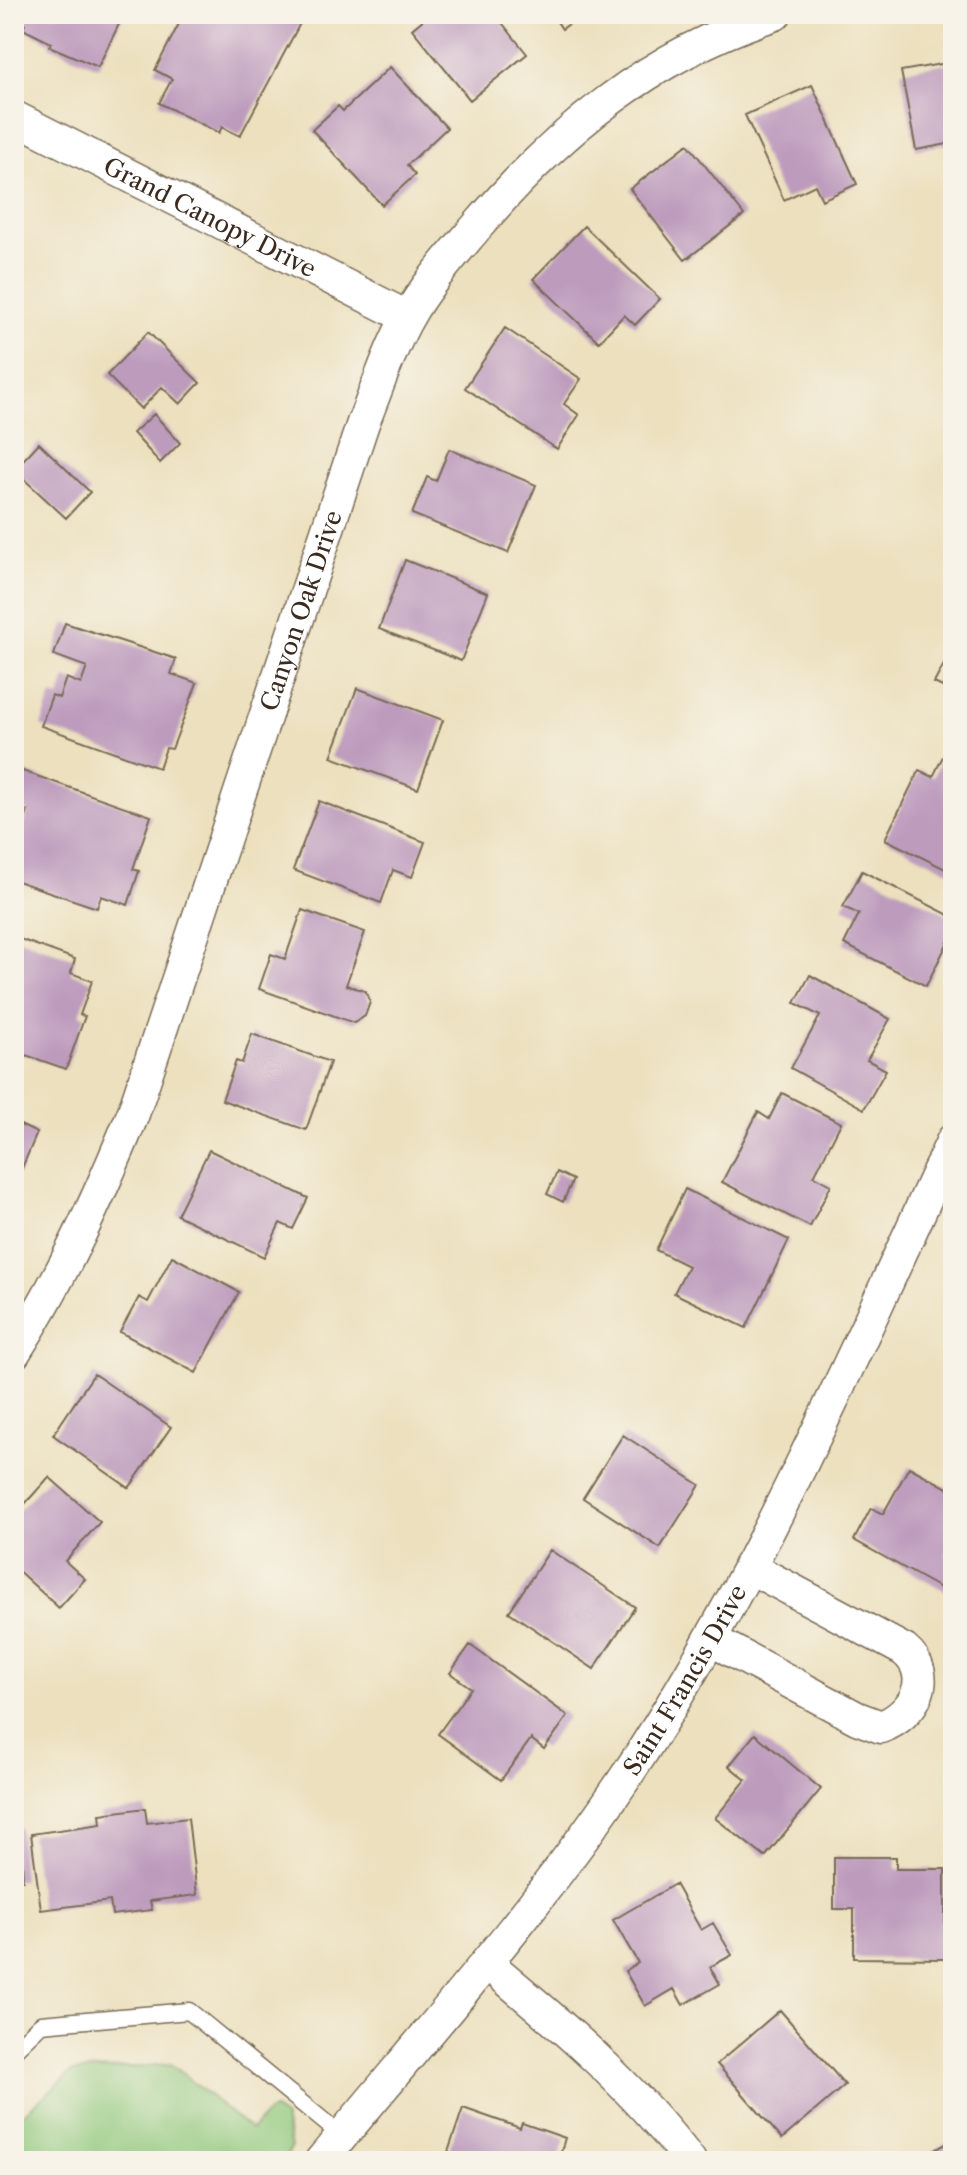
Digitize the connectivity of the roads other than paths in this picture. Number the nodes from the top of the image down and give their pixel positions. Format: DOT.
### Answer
graph roads {
  1 [pos="775,14"];
  2 [pos="14,117"];
  3 [pos="407,317"];
  4 [pos="953,1140"];
  5 [pos="14,1353"];
  6 [pos="749,1567"];
  7 [pos="710,1639"];
  8 [pos="487,1963"];
  9 [pos="14,2050"];
  10 [pos="342,2136"];
  11 [pos="321,2161"];
  12 [pos="690,2161"];
  1 -- 3 [label="street, Canyon Oak Drive"];
  2 -- 3 [label="street, Grand Canopy Drive"];
  3 -- 5 [label="street, Canyon Oak Drive"];
  4 -- 6 [label="street, Saint Francis Drive"];
  6 -- 7 [label="street, Saint Francis Drive"];
  6 -- 7 [label="street"];
  7 -- 8 [label="street, Saint Francis Drive"];
  8 -- 10 [label="street, Saint Francis Drive"];
  8 -- 12 [label="street"];
  9 -- 10 [label="lane"];
  10 -- 11 [label="street, Saint Francis Drive"];
}
